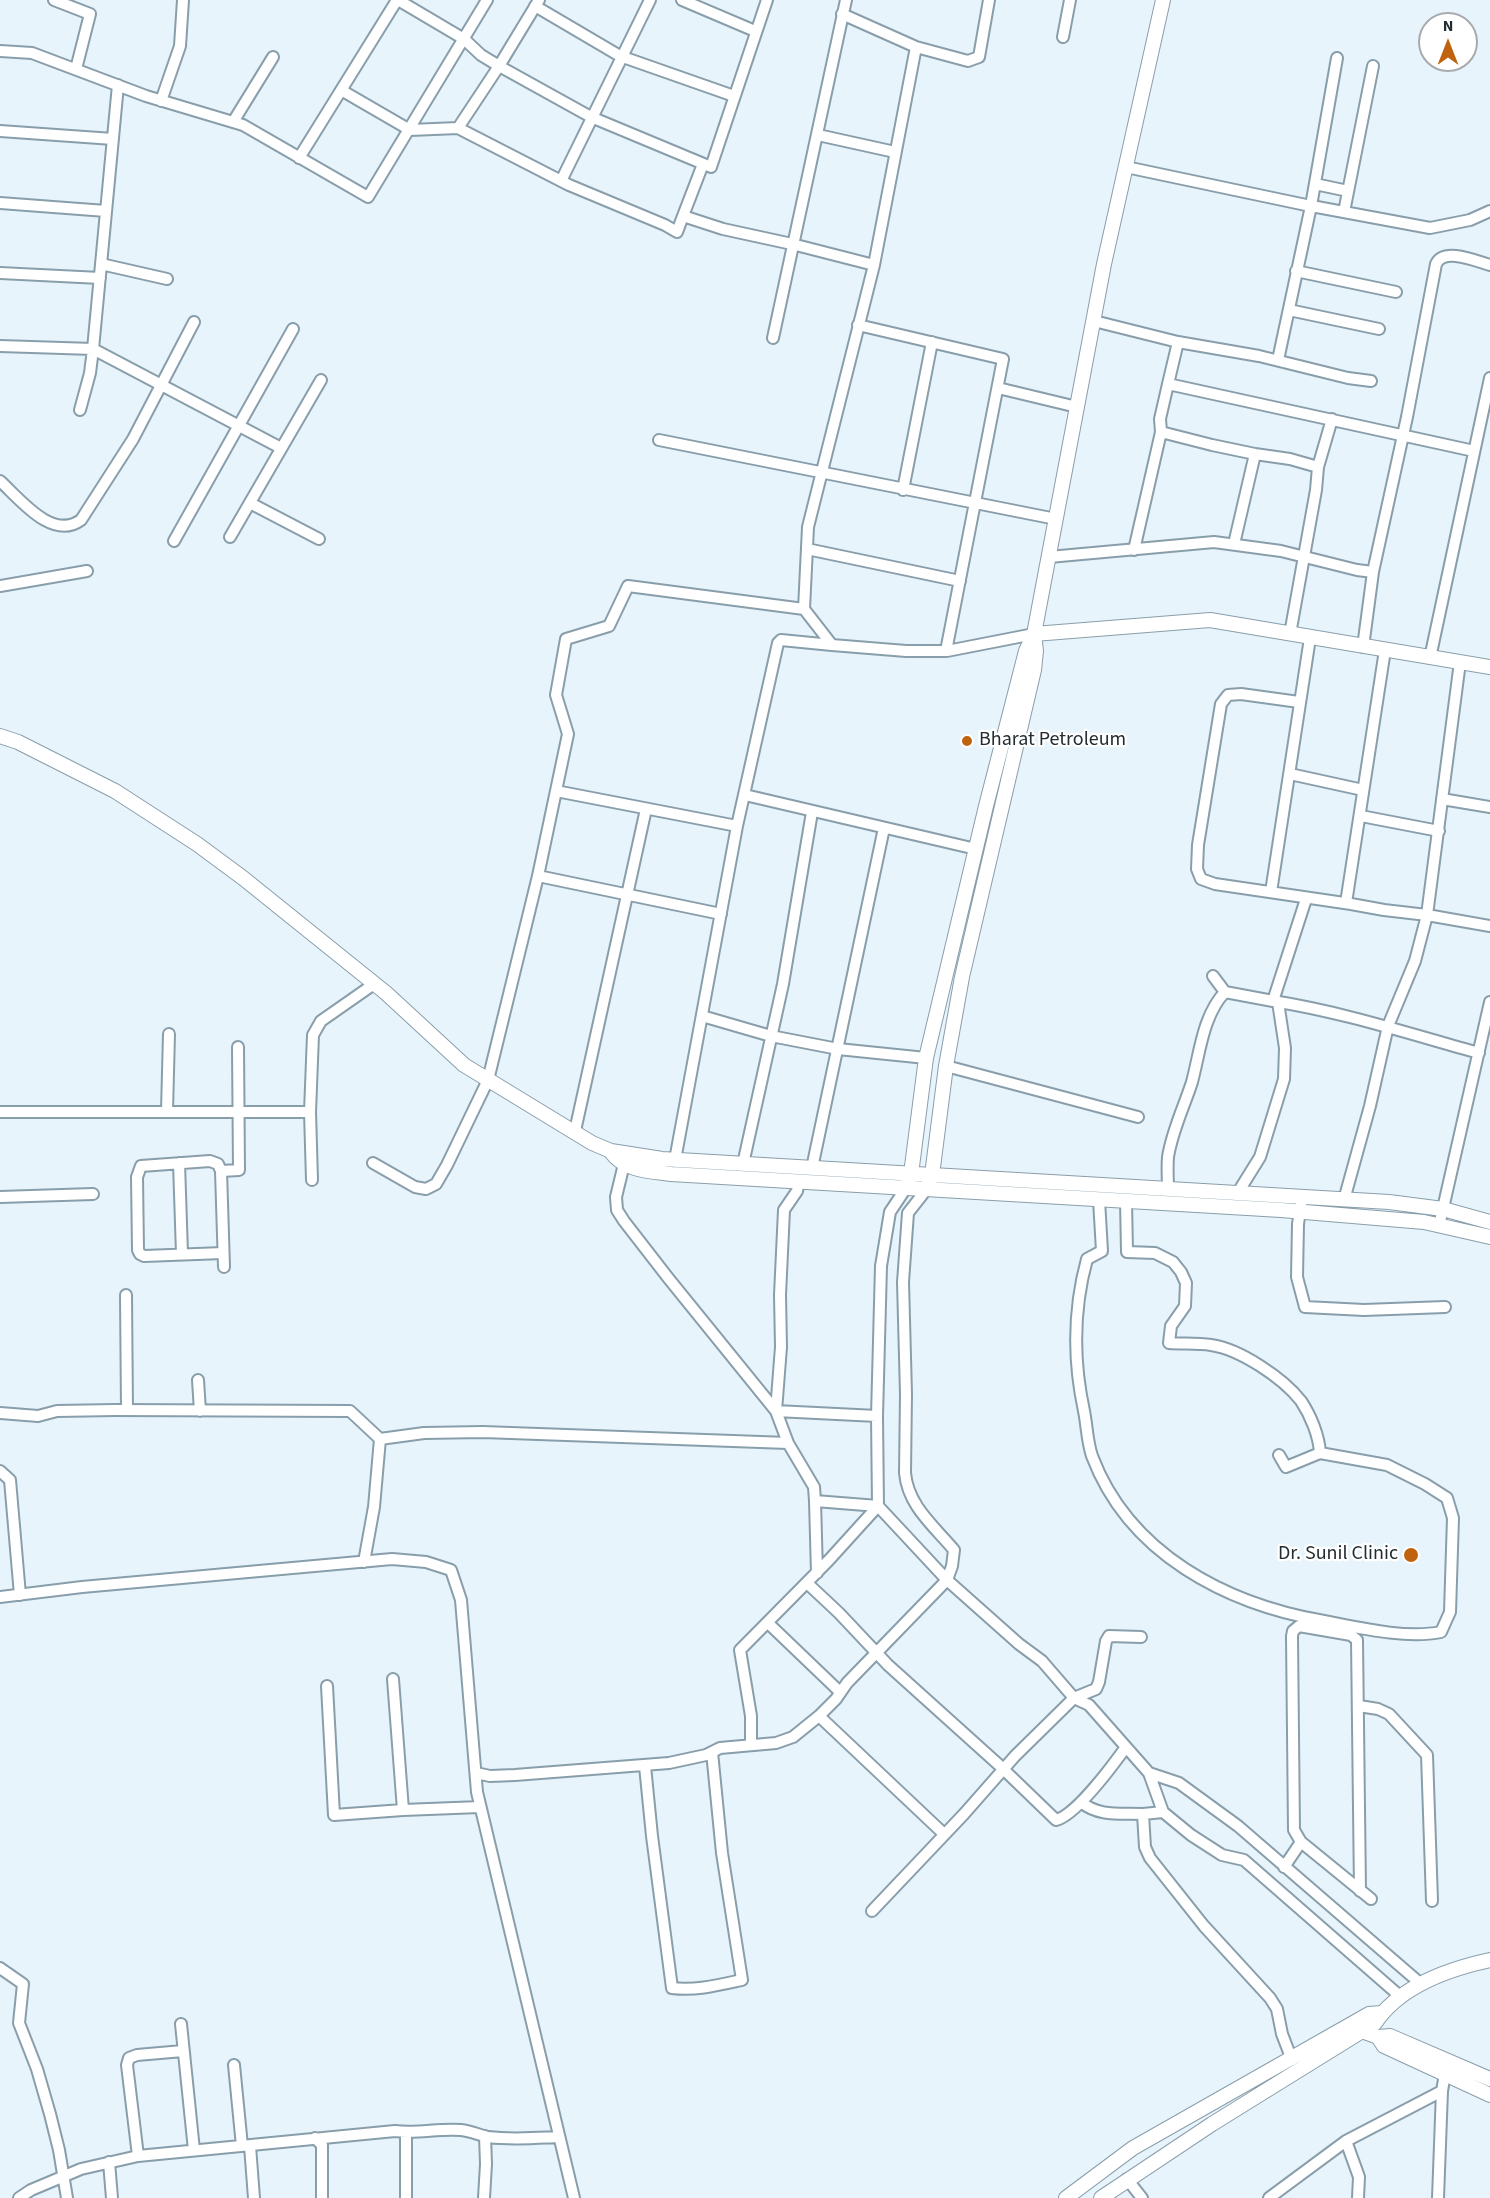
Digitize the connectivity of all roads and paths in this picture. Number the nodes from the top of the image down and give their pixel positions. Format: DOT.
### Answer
graph roads {
  1 [pos="54,0"];
  2 [pos="183,0"];
  3 [pos="397,0"];
  4 [pos="487,0"];
  5 [pos="650,0"];
  6 [pos="766,0"];
  7 [pos="846,0"];
  8 [pos="989,0"];
  9 [pos="1070,0"];
  10 [pos="1163,0"];
  11 [pos="686,1"];
  12 [pos="537,3"];
  13 [pos="842,14"];
  14 [pos="755,31"];
  15 [pos="1063,37"];
  16 [pos="465,39"];
  17 [pos="916,47"];
  18 [pos="0,51"];
  19 [pos="620,56"];
  20 [pos="273,57"];
  21 [pos="1337,58"];
  22 [pos="498,66"];
  23 [pos="1373,66"];
  24 [pos="76,69"];
  25 [pos="118,86"];
  26 [pos="341,90"];
  27 [pos="734,96"];
  28 [pos="161,101"];
  29 [pos="591,117"];
  30 [pos="233,122"];
  31 [pos="458,128"];
  32 [pos="410,130"];
  33 [pos="0,131"];
  34 [pos="818,135"];
  35 [pos="113,139"];
  36 [pos="895,152"];
  37 [pos="299,158"];
  38 [pos="702,164"];
  39 [pos="1126,167"];
  40 [pos="561,181"];
  41 [pos="1314,184"];
  42 [pos="1348,191"];
  43 [pos="0,202"];
  44 [pos="1311,206"];
  45 [pos="106,211"];
  46 [pos="1490,211"];
  47 [pos="1344,212"];
  48 [pos="683,216"];
  49 [pos="792,244"];
  50 [pos="101,264"];
  51 [pos="874,265"];
  52 [pos="1490,265"];
  53 [pos="1296,271"];
  54 [pos="0,273"];
  55 [pos="99,278"];
  56 [pos="167,279"];
  57 [pos="1396,292"];
  58 [pos="1289,310"];
  59 [pos="1094,321"];
  60 [pos="194,322"];
  61 [pos="858,325"];
  62 [pos="293,329"];
  63 [pos="1379,329"];
  64 [pos="773,338"];
  65 [pos="932,342"];
  66 [pos="1178,342"];
  67 [pos="0,346"];
  68 [pos="93,349"];
  69 [pos="1278,360"];
  70 [pos="1490,378"];
  71 [pos="321,380"];
  72 [pos="1371,381"];
  73 [pos="1168,384"];
  74 [pos="161,387"];
  75 [pos="998,388"];
  76 [pos="1077,407"];
  77 [pos="80,410"];
  78 [pos="1332,419"];
  79 [pos="240,427"];
  80 [pos="1161,432"];
  81 [pos="1403,436"];
  82 [pos="659,440"];
  83 [pos="281,448"];
  84 [pos="1474,451"];
  85 [pos="1255,454"];
  86 [pos="1318,467"];
  87 [pos="821,474"];
  88 [pos="0,481"];
  89 [pos="903,490"];
  90 [pos="250,503"];
  91 [pos="976,504"];
  92 [pos="1056,519"];
  93 [pos="230,537"];
  94 [pos="319,540"];
  95 [pos="174,541"];
  96 [pos="1234,544"];
  97 [pos="807,549"];
  98 [pos="1134,550"];
  99 [pos="1049,557"];
  100 [pos="1305,557"];
  101 [pos="87,571"];
  102 [pos="1373,572"];
  103 [pos="960,581"];
  104 [pos="0,586"];
  105 [pos="804,609"];
  106 [pos="1034,634"];
  107 [pos="1290,634"];
  108 [pos="1310,638"];
  109 [pos="832,645"];
  110 [pos="1363,647"];
  111 [pos="1385,650"];
  112 [pos="946,651"];
  113 [pos="1430,658"];
  114 [pos="1460,662"];
  115 [pos="1490,667"];
  116 [pos="1299,702"];
  117 [pos="0,735"];
  118 [pos="1290,774"];
  119 [pos="1363,790"];
  120 [pos="556,791"];
  121 [pos="745,795"];
  122 [pos="1442,800"];
  123 [pos="1490,807"];
  124 [pos="646,809"];
  125 [pos="812,812"];
  126 [pos="1361,816"];
  127 [pos="737,826"];
  128 [pos="884,828"];
  129 [pos="1439,831"];
  130 [pos="976,849"];
  131 [pos="990,852"];
  132 [pos="538,876"];
  133 [pos="1271,892"];
  134 [pos="627,894"];
  135 [pos="1306,899"];
  136 [pos="1346,903"];
  137 [pos="721,914"];
  138 [pos="1427,915"];
  139 [pos="1490,926"];
  140 [pos="1213,976"];
  141 [pos="374,984"];
  142 [pos="1225,992"];
  143 [pos="1275,1001"];
  144 [pos="1490,1002"];
  145 [pos="702,1016"];
  146 [pos="1388,1026"];
  147 [pos="169,1034"];
  148 [pos="771,1036"];
  149 [pos="238,1047"];
  150 [pos="838,1049"];
  151 [pos="1479,1053"];
  152 [pos="926,1058"];
  153 [pos="946,1066"];
  154 [pos="488,1080"];
  155 [pos="167,1111"];
  156 [pos="238,1111"];
  157 [pos="0,1112"];
  158 [pos="310,1112"];
  159 [pos="1138,1117"];
  160 [pos="575,1131"];
  161 [pos="626,1159"];
  162 [pos="675,1160"];
  163 [pos="179,1163"];
  164 [pos="373,1163"];
  165 [pos="743,1164"];
  166 [pos="812,1168"];
  167 [pos="221,1171"];
  168 [pos="911,1174"];
  169 [pos="932,1175"];
  170 [pos="312,1180"];
  171 [pos="799,1182"];
  172 [pos="906,1188"];
  173 [pos="926,1190"];
  174 [pos="1168,1190"];
  175 [pos="93,1194"];
  176 [pos="1237,1194"];
  177 [pos="0,1197"];
  178 [pos="1100,1200"];
  179 [pos="1344,1200"];
  180 [pos="1126,1201"];
  181 [pos="1301,1205"];
  182 [pos="1443,1209"];
  183 [pos="1490,1222"];
  184 [pos="1439,1226"];
  185 [pos="1490,1237"];
  186 [pos="224,1253"];
  187 [pos="182,1254"];
  188 [pos="224,1267"];
  189 [pos="126,1295"];
  190 [pos="1445,1307"];
  191 [pos="198,1380"];
  192 [pos="127,1410"];
  193 [pos="200,1411"];
  194 [pos="776,1411"];
  195 [pos="0,1413"];
  196 [pos="877,1416"];
  197 [pos="380,1438"];
  198 [pos="788,1443"];
  199 [pos="1320,1453"];
  200 [pos="1279,1455"];
  201 [pos="0,1471"];
  202 [pos="815,1501"];
  203 [pos="879,1506"];
  204 [pos="363,1562"];
  205 [pos="817,1573"];
  206 [pos="947,1580"];
  207 [pos="807,1583"];
  208 [pos="20,1595"];
  209 [pos="0,1597"];
  210 [pos="768,1623"];
  211 [pos="1141,1637"];
  212 [pos="876,1652"];
  213 [pos="393,1679"];
  214 [pos="327,1686"];
  215 [pos="840,1692"];
  216 [pos="1074,1698"];
  217 [pos="1359,1706"];
  218 [pos="819,1716"];
  219 [pos="751,1744"];
  220 [pos="1126,1747"];
  221 [pos="712,1752"];
  222 [pos="645,1766"];
  223 [pos="1004,1770"];
  224 [pos="476,1773"];
  225 [pos="1149,1773"];
  226 [pos="1081,1802"];
  227 [pos="480,1807"];
  228 [pos="403,1810"];
  229 [pos="1163,1812"];
  230 [pos="1143,1814"];
  231 [pos="944,1834"];
  232 [pos="1301,1842"];
  233 [pos="1257,1844"];
  234 [pos="1244,1860"];
  235 [pos="1284,1867"];
  236 [pos="1360,1891"];
  237 [pos="1371,1899"];
  238 [pos="1432,1901"];
  239 [pos="872,1911"];
  240 [pos="1490,1960"];
  241 [pos="0,1968"];
  242 [pos="1421,1984"];
  243 [pos="1401,1997"];
  244 [pos="181,2024"];
  245 [pos="1356,2028"];
  246 [pos="1378,2037"];
  247 [pos="183,2051"];
  248 [pos="1292,2060"];
  249 [pos="234,2065"];
  250 [pos="1445,2073"];
  251 [pos="1490,2079"];
  252 [pos="1442,2091"];
  253 [pos="1490,2095"];
  254 [pos="406,2132"];
  255 [pos="485,2136"];
  256 [pos="560,2137"];
  257 [pos="315,2138"];
  258 [pos="1347,2141"];
  259 [pos="246,2146"];
  260 [pos="194,2150"];
  261 [pos="138,2156"];
  262 [pos="109,2162"];
  263 [pos="63,2176"];
  264 [pos="1127,2179"];
  265 [pos="19,2198"];
  266 [pos="67,2198"];
  267 [pos="112,2198"];
  268 [pos="254,2198"];
  269 [pos="322,2198"];
  270 [pos="406,2198"];
  271 [pos="484,2198"];
  272 [pos="574,2198"];
  273 [pos="1066,2198"];
  274 [pos="1101,2198"];
  275 [pos="1142,2198"];
  276 [pos="1269,2198"];
  277 [pos="1358,2198"];
  278 [pos="1438,2198"];
  1 -- 24 [label="street"];
  2 -- 28 [label="street"];
  3 -- 16 [label="street"];
  3 -- 26 [label="street"];
  4 -- 16 [label="street"];
  5 -- 19 [label="street"];
  6 -- 14 [label="street"];
  7 -- 13 [label="street"];
  8 -- 17 [label="street"];
  9 -- 15 [label="street"];
  10 -- 39 [label="street"];
  11 -- 14 [label="street"];
  12 -- 19 [label="street"];
  12 -- 22 [label="street"];
  13 -- 17 [label="street"];
  13 -- 34 [label="street"];
  14 -- 27 [label="street"];
  16 -- 22 [label="street"];
  16 -- 32 [label="street"];
  17 -- 36 [label="street"];
  18 -- 24 [label="street"];
  19 -- 27 [label="street"];
  19 -- 29 [label="street"];
  20 -- 30 [label="street"];
  21 -- 41 [label="street"];
  22 -- 29 [label="street"];
  22 -- 31 [label="street"];
  23 -- 42 [label="street"];
  24 -- 25 [label="street"];
  25 -- 28 [label="street"];
  25 -- 35 [label="street"];
  26 -- 32 [label="street"];
  26 -- 37 [label="street"];
  27 -- 38 [label="street"];
  28 -- 30 [label="street"];
  29 -- 38 [label="street"];
  29 -- 40 [label="street"];
  30 -- 37 [label="street"];
  31 -- 32 [label="street"];
  31 -- 40 [label="street"];
  32 -- 37 [label="street"];
  33 -- 35 [label="street"];
  34 -- 36 [label="street"];
  34 -- 49 [label="street"];
  35 -- 45 [label="street"];
  36 -- 51 [label="street"];
  38 -- 48 [label="street"];
  39 -- 44 [label="street"];
  39 -- 59 [label="street"];
  40 -- 48 [label="street"];
  41 -- 42 [label="street"];
  41 -- 44 [label="street"];
  42 -- 47 [label="street"];
  43 -- 45 [label="street"];
  44 -- 47 [label="street"];
  44 -- 53 [label="street"];
  45 -- 50 [label="street"];
  46 -- 47 [label="street"];
  48 -- 49 [label="street"];
  49 -- 51 [label="street"];
  49 -- 64 [label="street"];
  50 -- 55 [label="street"];
  50 -- 56 [label="street"];
  51 -- 61 [label="street"];
  52 -- 81 [label="street"];
  53 -- 57 [label="street"];
  53 -- 58 [label="street"];
  54 -- 55 [label="street"];
  55 -- 68 [label="street"];
  58 -- 63 [label="street"];
  58 -- 69 [label="street"];
  59 -- 66 [label="street"];
  59 -- 76 [label="street"];
  60 -- 74 [label="street"];
  61 -- 65 [label="street"];
  61 -- 87 [label="street"];
  62 -- 79 [label="street"];
  65 -- 75 [label="street"];
  65 -- 89 [label="street"];
  66 -- 69 [label="street"];
  66 -- 73 [label="street"];
  67 -- 68 [label="street"];
  68 -- 74 [label="street"];
  68 -- 77 [label="street"];
  69 -- 72 [label="street"];
  70 -- 84 [label="street"];
  71 -- 83 [label="street"];
  73 -- 78 [label="street"];
  73 -- 80 [label="street"];
  74 -- 79 [label="street"];
  74 -- 88 [label="street"];
  75 -- 76 [label="street"];
  75 -- 91 [label="street"];
  76 -- 92 [label="street"];
  78 -- 81 [label="street"];
  78 -- 86 [label="street"];
  79 -- 83 [label="street"];
  79 -- 95 [label="street"];
  80 -- 85 [label="street"];
  80 -- 98 [label="street"];
  81 -- 84 [label="street"];
  81 -- 102 [label="street"];
  82 -- 87 [label="street"];
  83 -- 90 [label="street"];
  84 -- 113 [label="street"];
  85 -- 86 [label="street"];
  85 -- 96 [label="street"];
  86 -- 100 [label="street"];
  87 -- 89 [label="street"];
  87 -- 97 [label="street"];
  89 -- 91 [label="street"];
  90 -- 93 [label="street"];
  90 -- 94 [label="street"];
  91 -- 92 [label="street"];
  91 -- 103 [label="street"];
  92 -- 99 [label="street"];
  96 -- 98 [label="street"];
  96 -- 100 [label="street"];
  97 -- 103 [label="street"];
  97 -- 105 [label="street"];
  98 -- 99 [label="street"];
  99 -- 106 [label="street"];
  100 -- 102 [label="street"];
  100 -- 107 [label="street"];
  101 -- 104 [label="street"];
  102 -- 110 [label="street"];
  103 -- 112 [label="street"];
  105 -- 109 [label="street"];
  105 -- 120 [label="street"];
  106 -- 107 [label="street"];
  106 -- 112 [label="street"];
  106 -- 130 [label="street"];
  106 -- 131 [label="street"];
  107 -- 108 [label="street"];
  108 -- 110 [label="street"];
  108 -- 116 [label="street"];
  109 -- 112 [label="street"];
  109 -- 121 [label="street"];
  110 -- 111 [label="street"];
  111 -- 113 [label="street"];
  111 -- 119 [label="street"];
  113 -- 114 [label="street"];
  114 -- 115 [label="street"];
  114 -- 122 [label="street"];
  116 -- 118 [label="street"];
  116 -- 133 [label="street"];
  117 -- 141 [label="street"];
  118 -- 119 [label="street"];
  118 -- 133 [label="street"];
  119 -- 126 [label="street"];
  120 -- 124 [label="street"];
  120 -- 132 [label="street"];
  121 -- 125 [label="street"];
  121 -- 127 [label="street"];
  122 -- 123 [label="street"];
  122 -- 129 [label="street"];
  124 -- 127 [label="street"];
  124 -- 134 [label="street"];
  125 -- 128 [label="street"];
  125 -- 148 [label="street"];
  126 -- 129 [label="street"];
  126 -- 136 [label="street"];
  127 -- 137 [label="street"];
  128 -- 130 [label="street"];
  128 -- 150 [label="street"];
  129 -- 138 [label="street"];
  130 -- 131 [label="street"];
  130 -- 152 [label="street"];
  131 -- 153 [label="street"];
  132 -- 134 [label="street"];
  132 -- 154 [label="street"];
  133 -- 135 [label="street"];
  134 -- 137 [label="street"];
  134 -- 160 [label="street"];
  135 -- 136 [label="street"];
  135 -- 143 [label="street"];
  136 -- 138 [label="street"];
  137 -- 145 [label="street"];
  138 -- 139 [label="street"];
  138 -- 146 [label="street"];
  140 -- 142 [label="street"];
  141 -- 154 [label="street"];
  141 -- 158 [label="street"];
  142 -- 143 [label="street"];
  142 -- 174 [label="street"];
  143 -- 146 [label="street"];
  143 -- 176 [label="street"];
  144 -- 151 [label="street"];
  145 -- 148 [label="street"];
  145 -- 162 [label="street"];
  146 -- 151 [label="street"];
  146 -- 179 [label="street"];
  147 -- 155 [label="street"];
  148 -- 150 [label="street"];
  148 -- 165 [label="street"];
  149 -- 156 [label="street"];
  150 -- 152 [label="street"];
  150 -- 166 [label="street"];
  151 -- 182 [label="street"];
  152 -- 168 [label="street"];
  153 -- 159 [label="street"];
  153 -- 169 [label="street"];
  154 -- 160 [label="street"];
  154 -- 164 [label="street"];
  155 -- 156 [label="street"];
  155 -- 157 [label="street"];
  156 -- 158 [label="street"];
  156 -- 167 [label="street"];
  158 -- 170 [label="street"];
  160 -- 161 [label="street"];
  161 -- 162 [label="street"];
  161 -- 171 [label="street"];
  161 -- 194 [label="street"];
  162 -- 165 [label="street"];
  163 -- 167 [label="street"];
  163 -- 187 [label="street"];
  163 -- 187 [label="street"];
  165 -- 166 [label="street"];
  166 -- 168 [label="street"];
  167 -- 186 [label="street"];
  168 -- 169 [label="street"];
  168 -- 172 [label="street"];
  169 -- 173 [label="street"];
  169 -- 174 [label="street"];
  171 -- 172 [label="street"];
  171 -- 194 [label="street"];
  172 -- 173 [label="street"];
  172 -- 196 [label="street"];
  173 -- 178 [label="street"];
  173 -- 206 [label="street"];
  174 -- 176 [label="street"];
  175 -- 177 [label="street"];
  176 -- 181 [label="street"];
  178 -- 180 [label="street"];
  178 -- 199 [label="street"];
  179 -- 181 [label="street"];
  179 -- 182 [label="street"];
  180 -- 181 [label="street"];
  180 -- 199 [label="street"];
  181 -- 184 [label="street"];
  181 -- 190 [label="street"];
  182 -- 183 [label="street"];
  182 -- 184 [label="street"];
  184 -- 185 [label="street"];
  186 -- 187 [label="street"];
  186 -- 188 [label="street"];
  189 -- 192 [label="street"];
  191 -- 193 [label="street"];
  192 -- 193 [label="street"];
  192 -- 195 [label="street"];
  193 -- 197 [label="street"];
  194 -- 196 [label="street"];
  194 -- 198 [label="street"];
  196 -- 203 [label="street"];
  197 -- 198 [label="street"];
  197 -- 204 [label="street"];
  198 -- 202 [label="street"];
  199 -- 200 [label="street"];
  201 -- 208 [label="street"];
  202 -- 203 [label="street"];
  202 -- 205 [label="street"];
  203 -- 205 [label="street"];
  203 -- 206 [label="street"];
  204 -- 208 [label="street"];
  204 -- 224 [label="street"];
  205 -- 207 [label="street"];
  206 -- 212 [label="street"];
  206 -- 216 [label="street"];
  207 -- 210 [label="street"];
  207 -- 212 [label="street"];
  208 -- 209 [label="street"];
  210 -- 215 [label="street"];
  210 -- 219 [label="street"];
  211 -- 216 [label="street"];
  212 -- 215 [label="street"];
  212 -- 223 [label="street"];
  213 -- 228 [label="street"];
  214 -- 228 [label="street"];
  215 -- 218 [label="street"];
  216 -- 220 [label="street"];
  216 -- 223 [label="street"];
  217 -- 232 [label="street"];
  217 -- 236 [label="street"];
  217 -- 238 [label="street"];
  218 -- 219 [label="street"];
  218 -- 231 [label="street"];
  219 -- 221 [label="street"];
  220 -- 225 [label="street"];
  220 -- 226 [label="street"];
  221 -- 222 [label="street"];
  221 -- 222 [label="street"];
  222 -- 224 [label="street"];
  223 -- 226 [label="street"];
  223 -- 231 [label="street"];
  224 -- 227 [label="street"];
  225 -- 229 [label="street"];
  225 -- 233 [label="street"];
  226 -- 230 [label="street"];
  227 -- 228 [label="street"];
  227 -- 256 [label="street"];
  229 -- 230 [label="street"];
  229 -- 234 [label="street"];
  230 -- 248 [label="street"];
  231 -- 239 [label="street"];
  232 -- 235 [label="street"];
  232 -- 236 [label="street"];
  233 -- 234 [label="street"];
  233 -- 235 [label="street"];
  234 -- 243 [label="street"];
  235 -- 242 [label="street"];
  236 -- 237 [label="street"];
  240 -- 242 [label="street"];
  241 -- 263 [label="street"];
  242 -- 243 [label="street"];
  243 -- 245 [label="street"];
  244 -- 247 [label="street"];
  245 -- 246 [label="street"];
  245 -- 248 [label="street"];
  245 -- 264 [label="street"];
  246 -- 250 [label="street"];
  246 -- 251 [label="street"];
  247 -- 260 [label="street"];
  247 -- 261 [label="street"];
  248 -- 273 [label="street"];
  249 -- 259 [label="street"];
  250 -- 252 [label="street"];
  250 -- 253 [label="street"];
  252 -- 258 [label="street"];
  252 -- 278 [label="street"];
  254 -- 255 [label="street"];
  254 -- 257 [label="street"];
  254 -- 270 [label="street"];
  255 -- 256 [label="street"];
  255 -- 271 [label="street"];
  256 -- 272 [label="street"];
  257 -- 259 [label="street"];
  257 -- 269 [label="street"];
  258 -- 276 [label="street"];
  258 -- 277 [label="street"];
  259 -- 260 [label="street"];
  259 -- 268 [label="street"];
  260 -- 261 [label="street"];
  261 -- 262 [label="street"];
  262 -- 263 [label="street"];
  262 -- 267 [label="street"];
  263 -- 265 [label="street"];
  263 -- 266 [label="street"];
  264 -- 274 [label="street"];
  264 -- 275 [label="street"];
}
